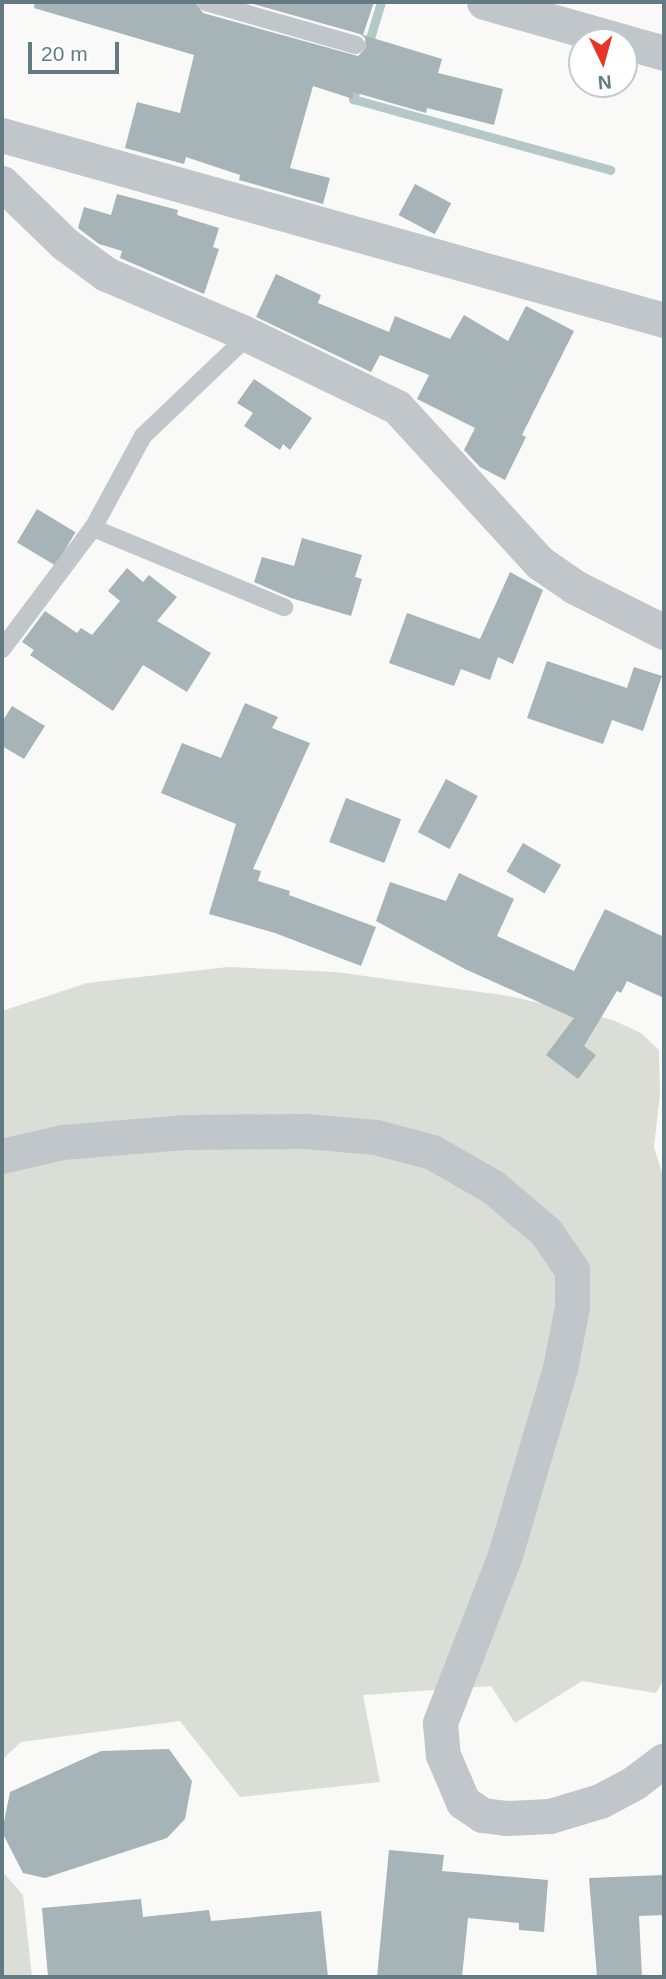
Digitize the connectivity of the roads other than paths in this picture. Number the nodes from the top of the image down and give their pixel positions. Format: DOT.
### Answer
graph roads {
  1 [pos="206,2"];
  2 [pos="484,2"];
  3 [pos="356,45"];
  4 [pos="664,52"];
  5 [pos="2,135"];
  6 [pos="2,183"];
  7 [pos="664,320"];
  8 [pos="249,335"];
  9 [pos="93,528"];
  10 [pos="284,607"];
  11 [pos="664,632"];
  12 [pos="2,649"];
  13 [pos="2,1156"];
  14 [pos="664,1760"];
  1 -- 3 [label="lane"];
  2 -- 4 [label="street"];
  5 -- 7 [label="street"];
  6 -- 8 [label="street"];
  8 -- 9 [label="lane"];
  8 -- 11 [label="street"];
  9 -- 10 [label="lane"];
  9 -- 12 [label="lane"];
  13 -- 14 [label="street"];
}
